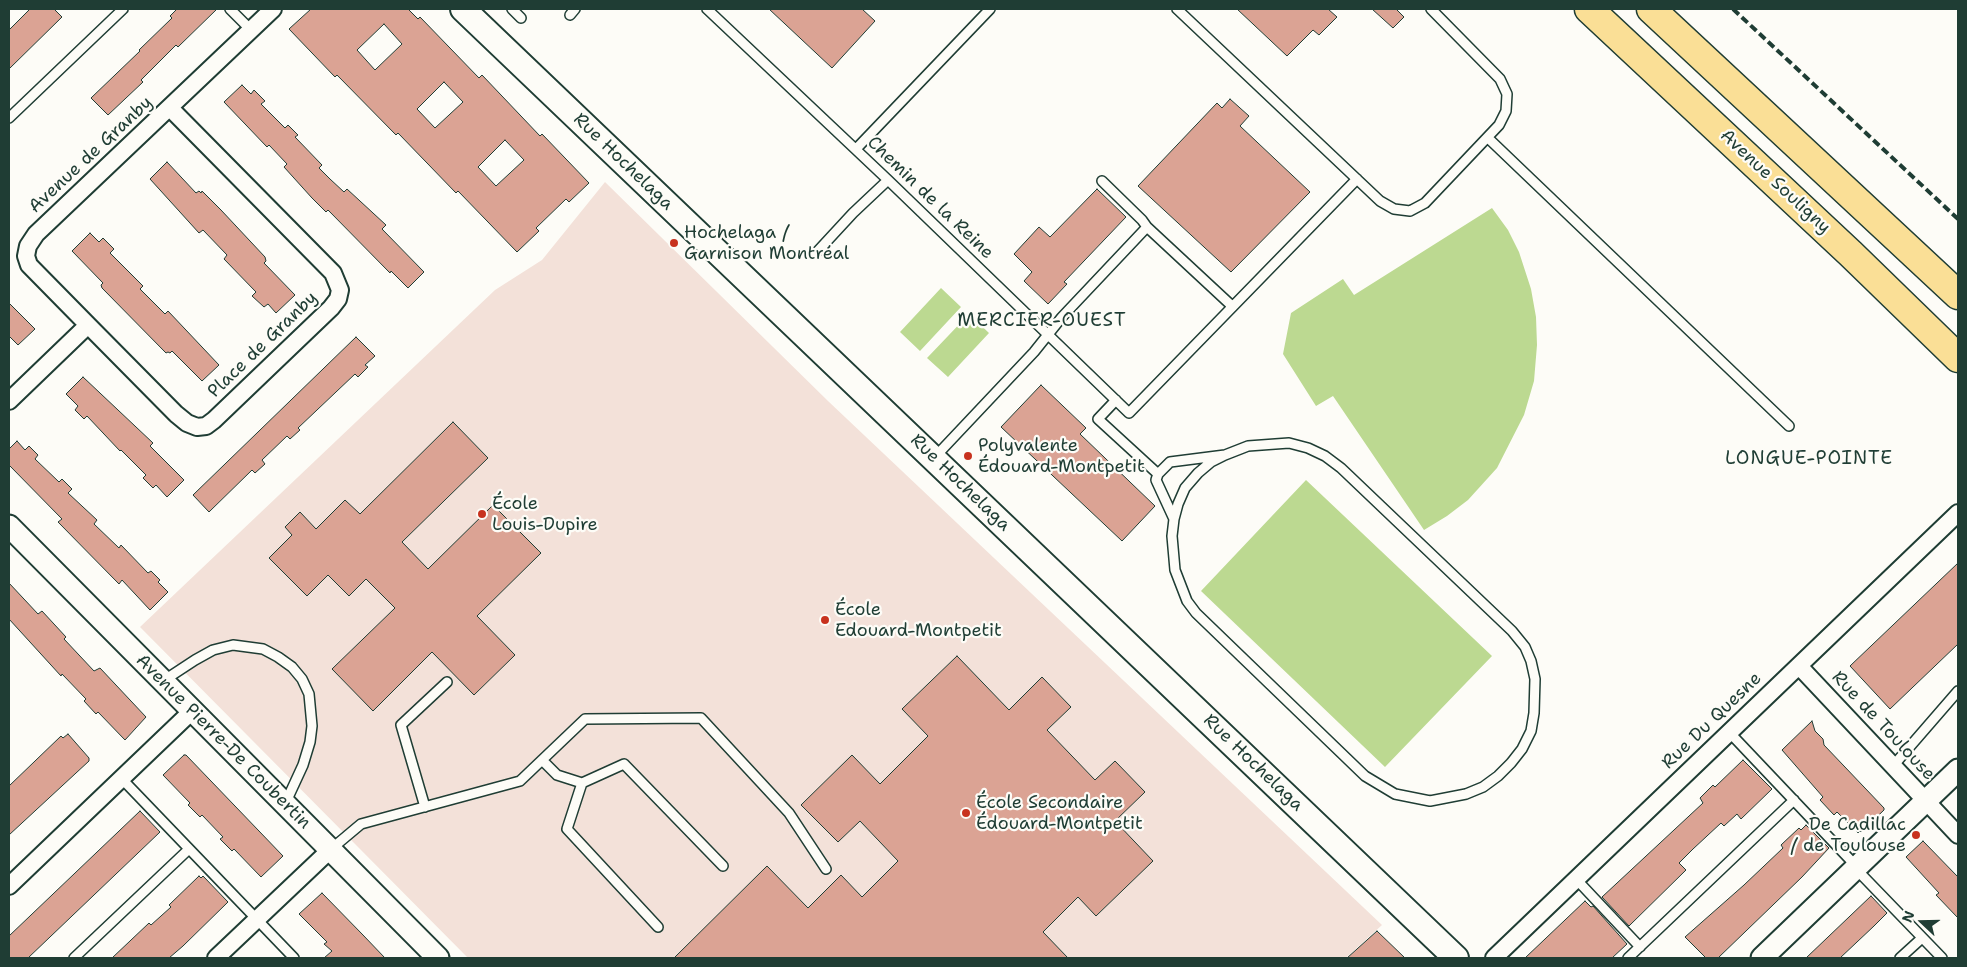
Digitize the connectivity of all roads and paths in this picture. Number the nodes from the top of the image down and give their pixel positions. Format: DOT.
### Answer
graph roads {
  1 [pos="122,9"];
  2 [pos="230,9"];
  3 [pos="273,9"];
  4 [pos="463,9"];
  5 [pos="512,9"];
  6 [pos="707,9"];
  7 [pos="1177,9"];
  8 [pos="1431,9"];
  9 [pos="1589,9"];
  10 [pos="1652,9"];
  11 [pos="986,10"];
  12 [pos="521,18"];
  13 [pos="251,30"];
  14 [pos="170,108"];
  15 [pos="9,118"];
  16 [pos="1488,138"];
  17 [pos="856,149"];
  18 [pos="1357,179"];
  19 [pos="888,180"];
  20 [pos="1102,180"];
  21 [pos="1147,227"];
  22 [pos="816,253"];
  23 [pos="1958,295"];
  24 [pos="1232,306"];
  25 [pos="88,326"];
  26 [pos="1048,334"];
  27 [pos="1958,358"];
  28 [pos="1116,400"];
  29 [pos="9,401"];
  30 [pos="1789,426"];
  31 [pos="1225,455"];
  32 [pos="934,458"];
  33 [pos="1158,474"];
  34 [pos="1958,513"];
  35 [pos="1174,519"];
  36 [pos="9,526"];
  37 [pos="1799,666"];
  38 [pos="163,681"];
  39 [pos="447,682"];
  40 [pos="1958,692"];
  41 [pos="192,711"];
  42 [pos="1729,732"];
  43 [pos="542,760"];
  44 [pos="1893,766"];
  45 [pos="1958,770"];
  46 [pos="122,778"];
  47 [pos="582,782"];
  48 [pos="1794,800"];
  49 [pos="1926,801"];
  50 [pos="285,804"];
  51 [pos="425,807"];
  52 [pos="1958,835"];
  53 [pos="189,849"];
  54 [pos="330,850"];
  55 [pos="723,866"];
  56 [pos="1856,868"];
  57 [pos="826,869"];
  58 [pos="1576,879"];
  59 [pos="9,886"];
  60 [pos="257,920"];
  61 [pos="658,927"];
  62 [pos="1922,938"];
  63 [pos="1640,947"];
  64 [pos="74,958"];
  65 [pos="216,958"];
  66 [pos="294,958"];
  67 [pos="438,958"];
  68 [pos="1456,958"];
  69 [pos="1494,958"];
  70 [pos="1628,958"];
  71 [pos="1762,958"];
  72 [pos="1900,958"];
  73 [pos="1942,958"];
  1 -- 15 [label="lane"];
  2 -- 13 [label="lane"];
  3 -- 13 [label="street, Avenue de Granby"];
  4 -- 32 [label="main road, Rue Hochelaga"];
  5 -- 12 [label="lane"];
  6 -- 17 [label="lane, Chemin de la Reine"];
  7 -- 18 [label="lane"];
  8 -- 16 [label="lane"];
  9 -- 27 [label="highway, Avenue Souligny"];
  10 -- 23 [label="highway"];
  11 -- 17 [label="lane"];
  13 -- 14 [label="street, Avenue de Granby"];
  14 -- 25 [label="street, Avenue de Granby"];
  14 -- 25 [label="street, Place de Granby"];
  16 -- 18 [label="lane"];
  16 -- 30 [label="lane"];
  17 -- 19 [label="lane, Chemin de la Reine"];
  18 -- 24 [label="lane"];
  19 -- 22 [label="lane"];
  19 -- 26 [label="lane, Chemin de la Reine"];
  20 -- 21 [label="lane"];
  21 -- 24 [label="lane"];
  21 -- 26 [label="lane"];
  24 -- 28 [label="lane, Chemin de la Reine"];
  25 -- 29 [label="street"];
  26 -- 28 [label="lane, Chemin de la Reine"];
  26 -- 32 [label="lane"];
  28 -- 33 [label="lane"];
  31 -- 33 [label="lane"];
  31 -- 35 [label="lane"];
  31 -- 35 [label="lane"];
  32 -- 68 [label="main road, Rue Hochelaga"];
  33 -- 35 [label="lane"];
  34 -- 37 [label="street, Rue Du Quesne"];
  36 -- 38 [label="street, Avenue Pierre-De Coubertin"];
  37 -- 42 [label="street, Rue Du Quesne"];
  37 -- 44 [label="street, Rue de Toulouse"];
  38 -- 41 [label="street, Avenue Pierre-De Coubertin"];
  38 -- 50 [label="lane"];
  39 -- 51 [label="lane"];
  40 -- 44 [label="lane"];
  41 -- 46 [label="street"];
  41 -- 50 [label="street, Avenue Pierre-De Coubertin"];
  42 -- 48 [label="lane"];
  42 -- 58 [label="street, Rue Du Quesne"];
  43 -- 47 [label="lane"];
  43 -- 51 [label="lane"];
  43 -- 57 [label="lane"];
  44 -- 49 [label="street, Rue de Toulouse"];
  45 -- 49 [label="street"];
  46 -- 53 [label="lane"];
  46 -- 59 [label="street"];
  47 -- 55 [label="lane"];
  47 -- 61 [label="lane"];
  48 -- 56 [label="lane"];
  48 -- 63 [label="lane"];
  49 -- 52 [label="street, Rue de Toulouse"];
  49 -- 56 [label="street"];
  50 -- 54 [label="street, Avenue Pierre-De Coubertin"];
  51 -- 54 [label="lane"];
  53 -- 60 [label="lane"];
  53 -- 64 [label="lane"];
  54 -- 60 [label="street"];
  54 -- 67 [label="street, Avenue Pierre-De Coubertin"];
  56 -- 62 [label="lane"];
  56 -- 71 [label="street"];
  58 -- 63 [label="lane"];
  58 -- 69 [label="street, Rue Du Quesne"];
  60 -- 65 [label="street"];
  60 -- 66 [label="lane"];
  62 -- 72 [label="lane"];
  62 -- 73 [label="lane"];
  63 -- 70 [label="lane"];
}
